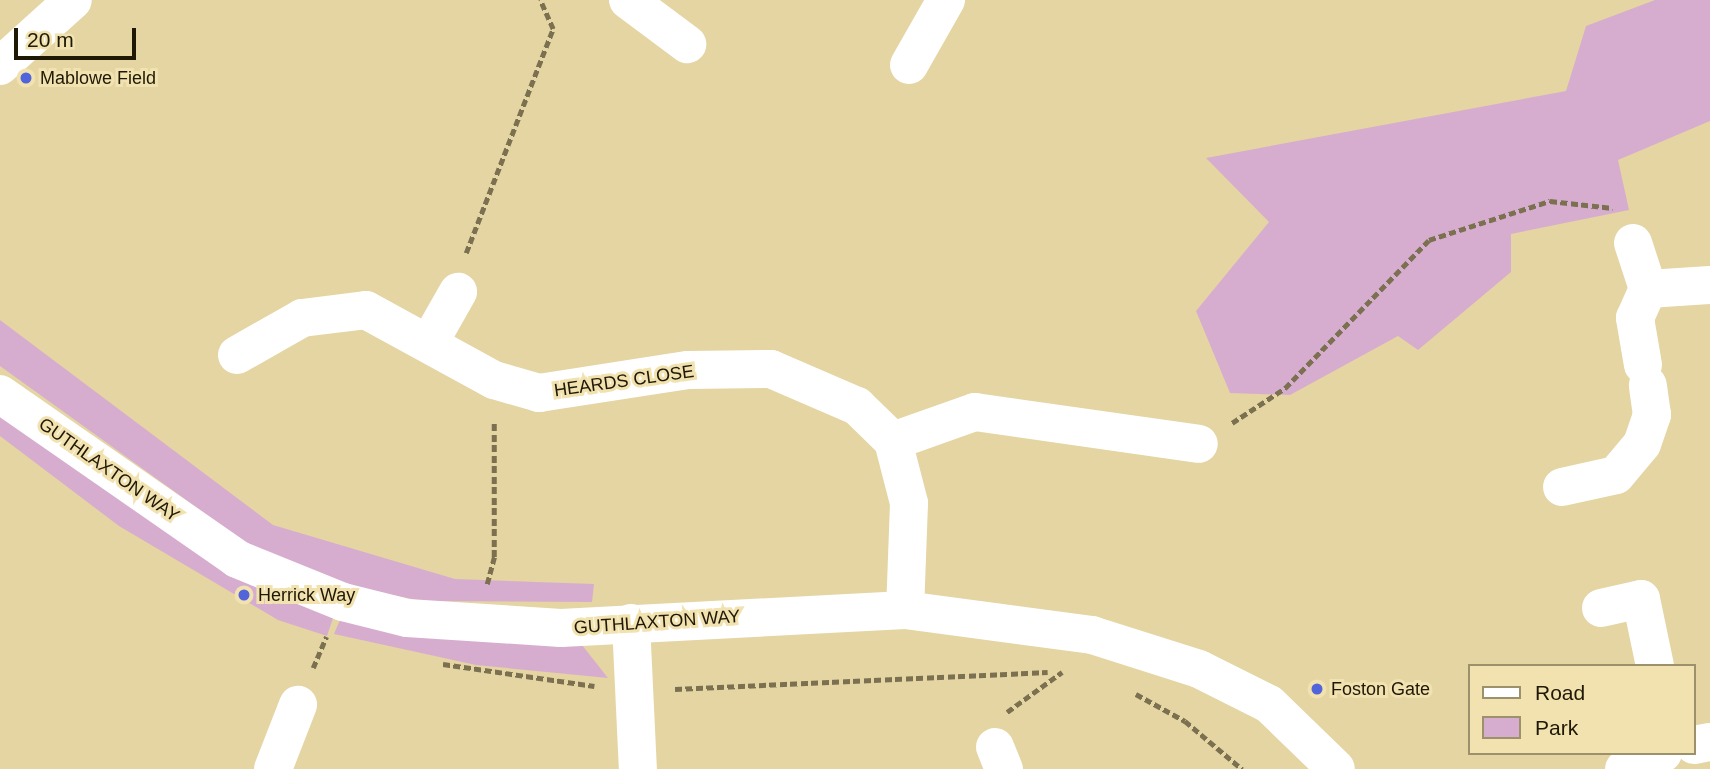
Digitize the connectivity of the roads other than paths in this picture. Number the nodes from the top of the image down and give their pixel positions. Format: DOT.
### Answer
graph roads {
  1 [pos="73,0"];
  2 [pos="628,0"];
  3 [pos="946,0"];
  4 [pos="687,44"];
  5 [pos="909,65"];
  6 [pos="0,66"];
  7 [pos="1633,243"];
  8 [pos="1710,285"];
  9 [pos="1648,289"];
  10 [pos="458,292"];
  11 [pos="429,343"];
  12 [pos="237,355"];
  13 [pos="0,394"];
  14 [pos="893,441"];
  15 [pos="1199,444"];
  16 [pos="1562,487"];
  17 [pos="1601,608"];
  18 [pos="905,610"];
  19 [pos="631,623"];
  20 [pos="1655,664"];
  21 [pos="298,705"];
  22 [pos="1658,755"];
  23 [pos="274,769"];
  24 [pos="638,769"];
  25 [pos="1336,769"];
  26 [pos="1624,769"];
  1 -- 6 [label="street"];
  2 -- 4 [label="street"];
  3 -- 5 [label="street"];
  7 -- 9 [label="street"];
  8 -- 9 [label="street"];
  9 -- 16 [label="street"];
  10 -- 11 [label="street"];
  11 -- 12 [label="street, HEARDS CLOSE"];
  11 -- 14 [label="street, HEARDS CLOSE"];
  13 -- 19 [label="street, GUTHLAXTON WAY"];
  14 -- 15 [label="street"];
  14 -- 18 [label="street"];
  17 -- 20 [label="street"];
  18 -- 19 [label="street, GUTHLAXTON WAY"];
  18 -- 25 [label="street, GUTHLAXTON WAY"];
  19 -- 24 [label="street"];
  21 -- 23 [label="street"];
  22 -- 26 [label="street"];
}
